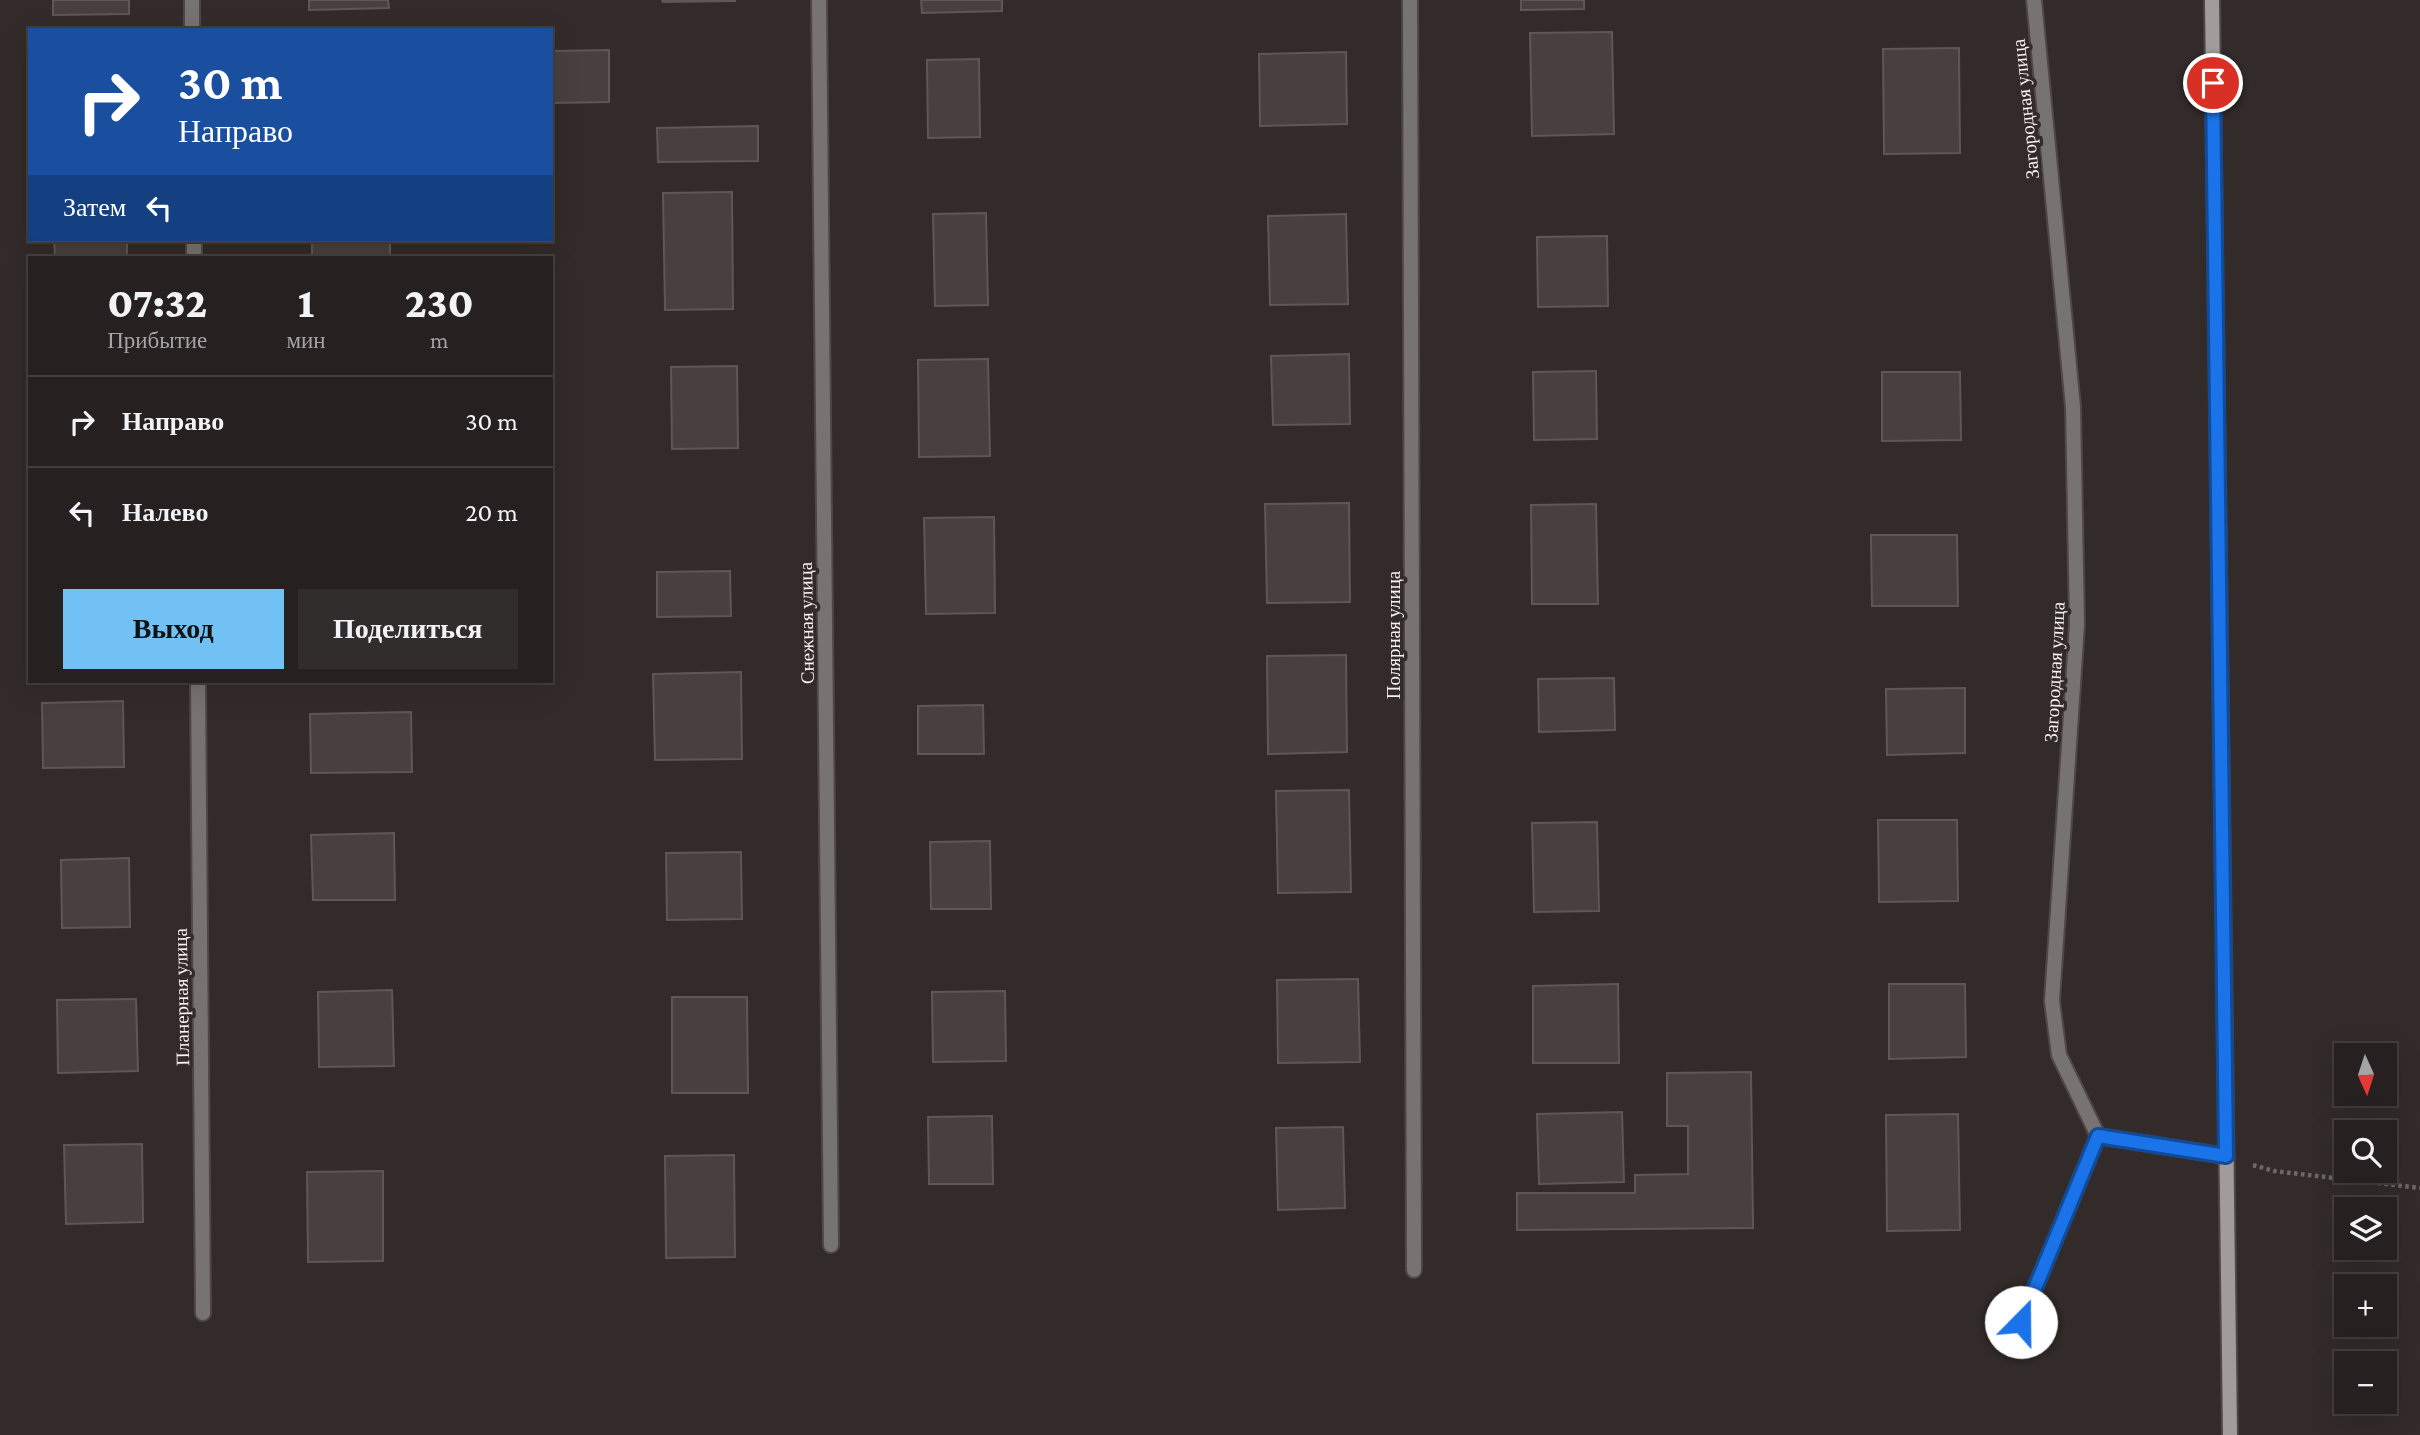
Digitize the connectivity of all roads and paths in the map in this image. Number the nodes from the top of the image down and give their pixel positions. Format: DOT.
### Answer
graph roads {
  1 [pos="192,0"];
  2 [pos="820,0"];
  3 [pos="1410,0"];
  4 [pos="2034,0"];
  5 [pos="2211,0"];
  6 [pos="192,28"];
  7 [pos="198,683"];
  8 [pos="2098,1136"];
  9 [pos="2226,1156"];
  10 [pos="2420,1188"];
  11 [pos="831,1245"];
  12 [pos="1414,1270"];
  13 [pos="203,1313"];
  14 [pos="2021,1322"];
  15 [pos="2230,1435"];
  1 -- 6 [label="street"];
  2 -- 11 [label="street, Снежная улица"];
  3 -- 12 [label="street, Полярная улица"];
  4 -- 8 [label="street, Загородная улица"];
  5 -- 9 [label="main road"];
  7 -- 13 [label="street, Планерная улица"];
  8 -- 9 [label="street"];
  8 -- 14 [label="street"];
  9 -- 10 [label="path"];
  9 -- 15 [label="main road"];
}
